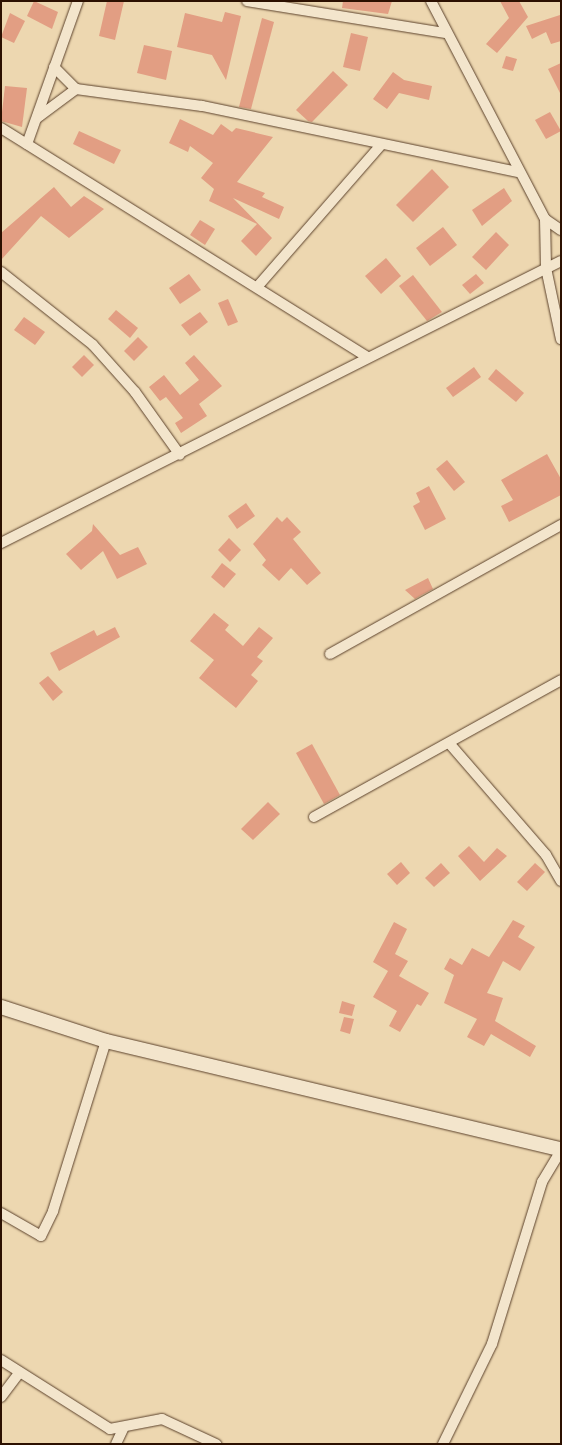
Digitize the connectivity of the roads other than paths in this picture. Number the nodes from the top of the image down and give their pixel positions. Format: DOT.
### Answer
graph roads {
  1 [pos="78,1"];
  2 [pos="247,1"];
  3 [pos="431,1"];
  4 [pos="445,33"];
  5 [pos="54,68"];
  6 [pos="76,89"];
  7 [pos="37,118"];
  8 [pos="1,128"];
  9 [pos="27,144"];
  10 [pos="380,146"];
  11 [pos="519,172"];
  12 [pos="545,220"];
  13 [pos="561,230"];
  14 [pos="561,261"];
  15 [pos="546,268"];
  16 [pos="1,272"];
  17 [pos="258,286"];
  18 [pos="561,339"];
  19 [pos="367,357"];
  20 [pos="180,455"];
  21 [pos="561,525"];
  22 [pos="1,543"];
  23 [pos="330,654"];
  24 [pos="561,680"];
  25 [pos="449,743"];
  26 [pos="314,817"];
  27 [pos="561,881"];
  28 [pos="3,1011"];
  29 [pos="106,1040"];
  30 [pos="561,1150"];
  31 [pos="1,1213"];
  32 [pos="1,1360"];
  33 [pos="20,1372"];
  34 [pos="1,1397"];
  35 [pos="123,1430"];
  36 [pos="116,1444"];
  37 [pos="216,1444"];
  38 [pos="442,1444"];
  1 -- 5 [label="street"];
  2 -- 4 [label="street"];
  3 -- 4 [label="street"];
  4 -- 11 [label="street"];
  5 -- 6 [label="street"];
  5 -- 7 [label="street"];
  6 -- 7 [label="street"];
  6 -- 10 [label="street"];
  7 -- 9 [label="street"];
  8 -- 9 [label="street"];
  9 -- 17 [label="street"];
  10 -- 11 [label="street"];
  10 -- 17 [label="street"];
  11 -- 12 [label="street"];
  12 -- 13 [label="street"];
  12 -- 15 [label="street"];
  14 -- 15 [label="street"];
  15 -- 18 [label="street"];
  15 -- 19 [label="street"];
  16 -- 20 [label="street"];
  17 -- 19 [label="street"];
  19 -- 20 [label="street"];
  20 -- 22 [label="street"];
  21 -- 23 [label="street"];
  24 -- 25 [label="street"];
  25 -- 26 [label="street"];
  25 -- 27 [label="street"];
  28 -- 29 [label="street"];
  29 -- 30 [label="street"];
  29 -- 31 [label="street"];
  30 -- 38 [label="street"];
  32 -- 33 [label="street"];
  33 -- 34 [label="street"];
  33 -- 35 [label="street"];
  35 -- 36 [label="street"];
  35 -- 37 [label="street"];
}
